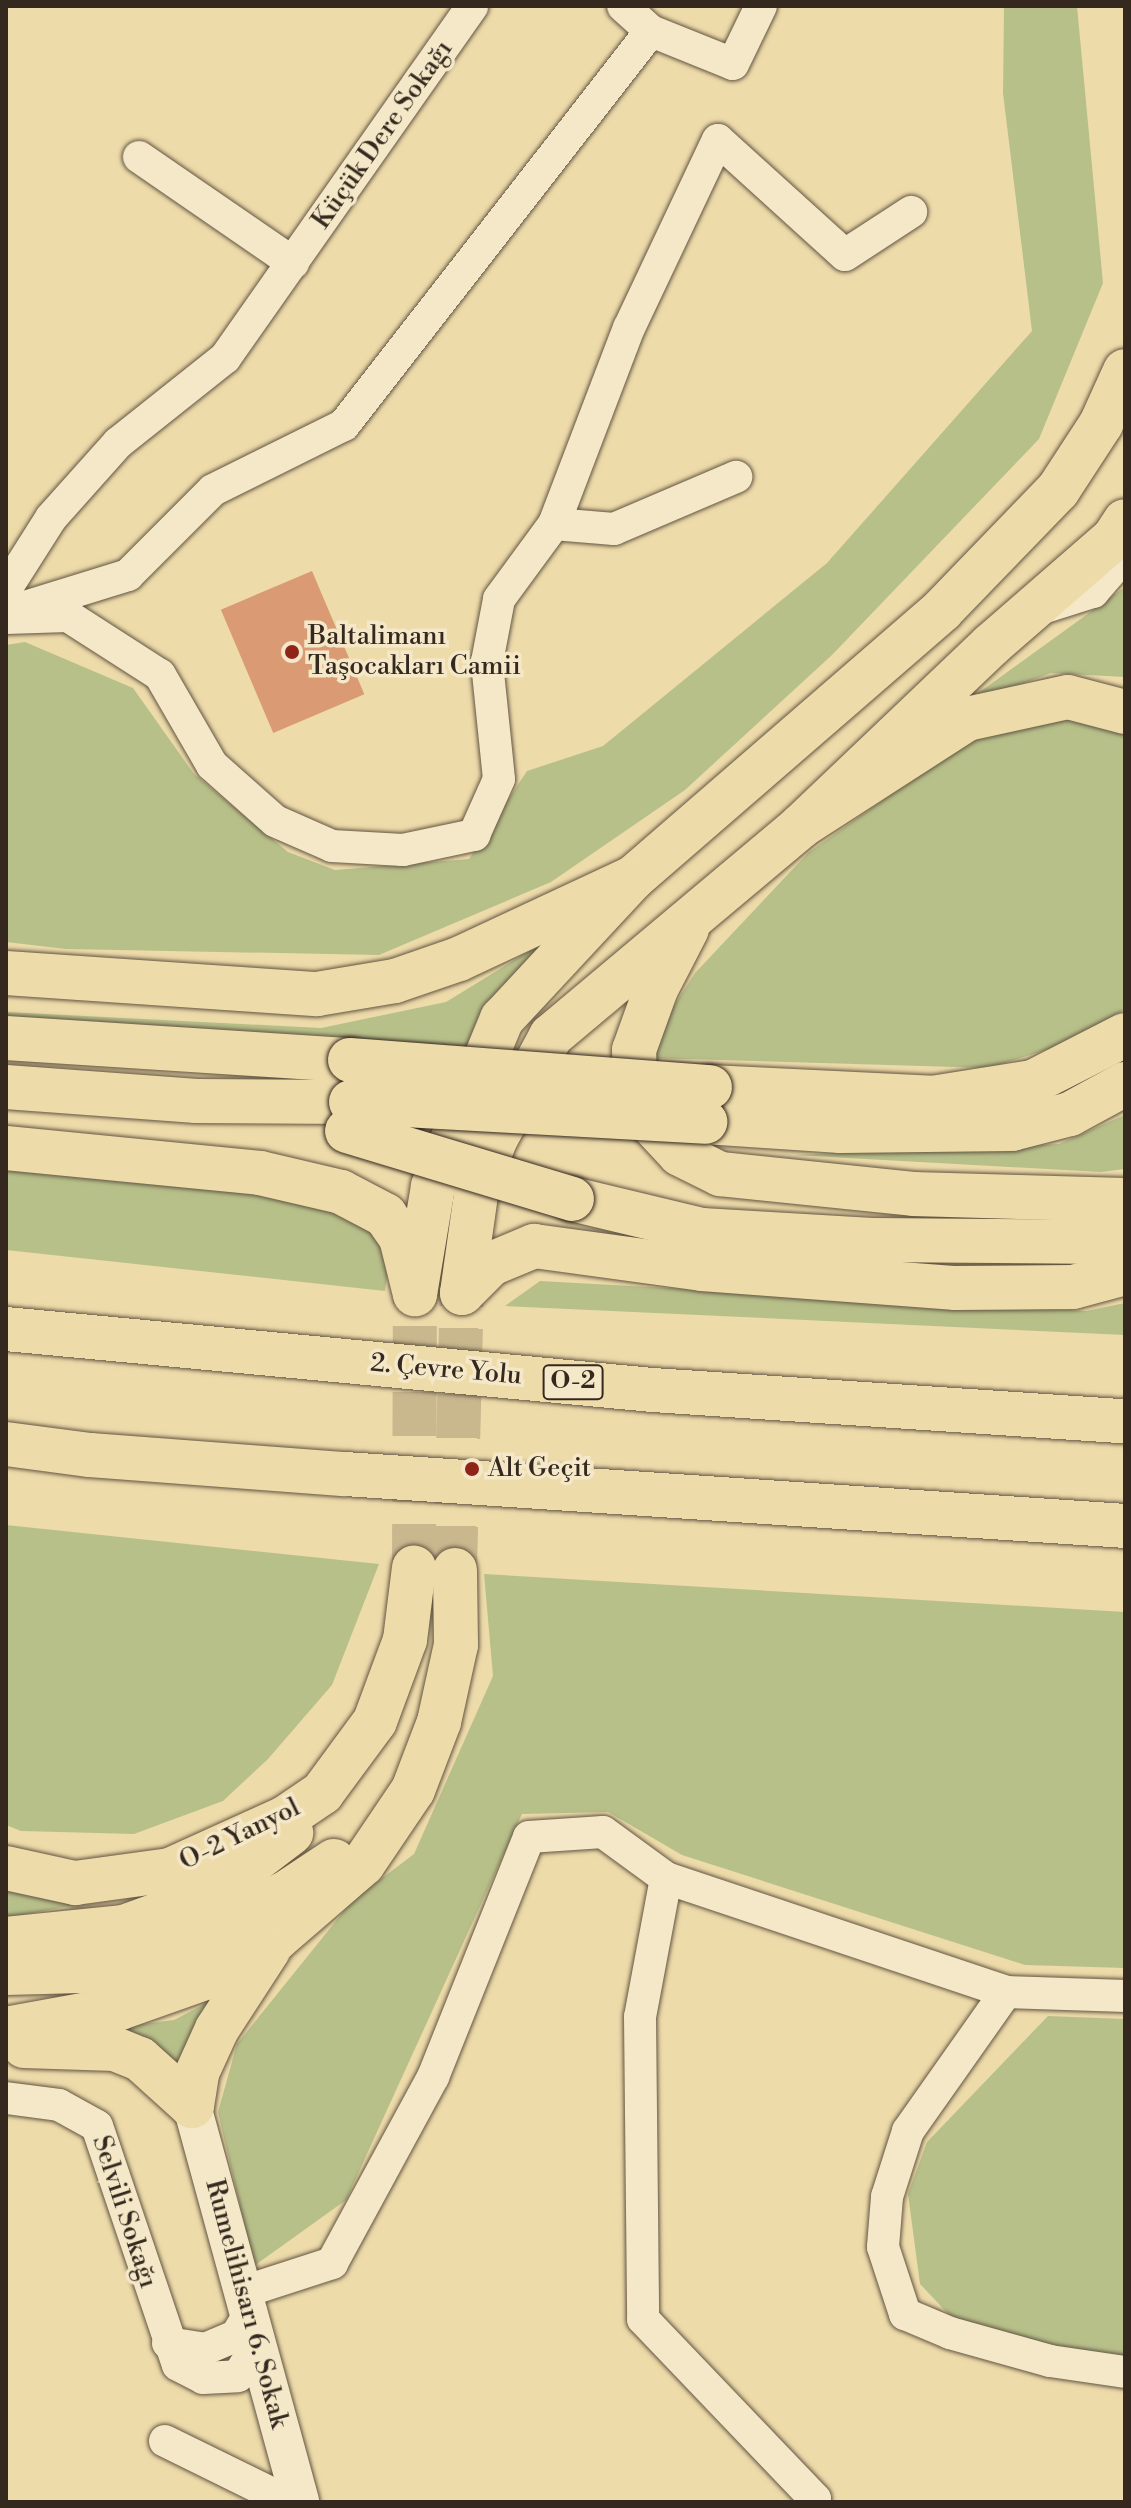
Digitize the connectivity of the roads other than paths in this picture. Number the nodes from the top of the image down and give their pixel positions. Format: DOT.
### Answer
graph roads {
  1 [pos="472,6"];
  2 [pos="623,6"];
  3 [pos="761,6"];
  4 [pos="651,31"];
  5 [pos="139,157"];
  6 [pos="911,212"];
  7 [pos="293,263"];
  8 [pos="1125,371"];
  9 [pos="736,477"];
  10 [pos="1125,521"];
  11 [pos="554,524"];
  12 [pos="1125,555"];
  13 [pos="6,589"];
  14 [pos="1029,612"];
  15 [pos="6,616"];
  16 [pos="1125,712"];
  17 [pos="801,826"];
  18 [pos="633,878"];
  19 [pos="696,912"];
  20 [pos="6,973"];
  21 [pos="1125,1035"];
  22 [pos="6,1038"];
  23 [pos="1125,1084"];
  24 [pos="6,1087"];
  25 [pos="349,1098"];
  26 [pos="707,1104"];
  27 [pos="6,1148"];
  28 [pos="1125,1200"];
  29 [pos="1125,1242"];
  30 [pos="1125,1273"];
  31 [pos="11,1330"];
  32 [pos="1125,1421"];
  33 [pos="6,1446"];
  34 [pos="1125,1526"];
  35 [pos="413,1790"];
  36 [pos="322,1793"];
  37 [pos="6,1868"];
  38 [pos="666,1878"];
  39 [pos="6,1939"];
  40 [pos="276,1939"];
  41 [pos="6,1973"];
  42 [pos="1006,1992"];
  43 [pos="1125,1996"];
  44 [pos="6,2029"];
  45 [pos="6,2047"];
  46 [pos="6,2098"];
  47 [pos="192,2106"];
  48 [pos="250,2317"];
  49 [pos="1125,2372"];
  50 [pos="165,2441"];
  51 [pos="289,2502"];
  52 [pos="300,2502"];
  53 [pos="812,2502"];
  1 -- 7 [label="street, Küçük Dere Sokağı"];
  2 -- 4 [label="street"];
  3 -- 4 [label="street"];
  4 -- 15 [label="street"];
  5 -- 7 [label="street"];
  6 -- 11 [label="street"];
  7 -- 13 [label="street, Küçük Dere Sokağı"];
  8 -- 18 [label="main road"];
  9 -- 11 [label="street"];
  10 -- 14 [label="main road"];
  11 -- 15 [label="street"];
  12 -- 14 [label="street"];
  14 -- 17 [label="main road"];
  16 -- 17 [label="main road"];
  17 -- 19 [label="main road"];
  18 -- 20 [label="main road"];
  18 -- 27 [label="main road"];
  19 -- 28 [label="main road"];
  19 -- 30 [label="main road"];
  21 -- 26 [label="main road"];
  22 -- 25 [label="main road"];
  23 -- 26 [label="main road"];
  24 -- 25 [label="main road"];
  25 -- 26 [label="main road, bridge"];
  25 -- 29 [label="main road, bridge"];
  31 -- 32 [label="main road, 2. Çevre Yolu / O-2"];
  33 -- 34 [label="main road"];
  35 -- 36 [label="main road, O-2 Yanyol"];
  35 -- 40 [label="main road"];
  35 -- 41 [label="main road"];
  36 -- 37 [label="main road, O-2 Yanyol"];
  36 -- 39 [label="main road"];
  38 -- 42 [label="street"];
  38 -- 48 [label="street"];
  38 -- 53 [label="street"];
  40 -- 44 [label="main road"];
  40 -- 47 [label="main road"];
  42 -- 43 [label="street"];
  42 -- 49 [label="street"];
  45 -- 47 [label="main road"];
  46 -- 48 [label="street, Selvili Sokağı"];
  47 -- 48 [label="street, Rumelihisarı 6. Sokak"];
  48 -- 52 [label="street, Rumelihisarı 6. Sokak"];
  50 -- 51 [label="street"];
}
